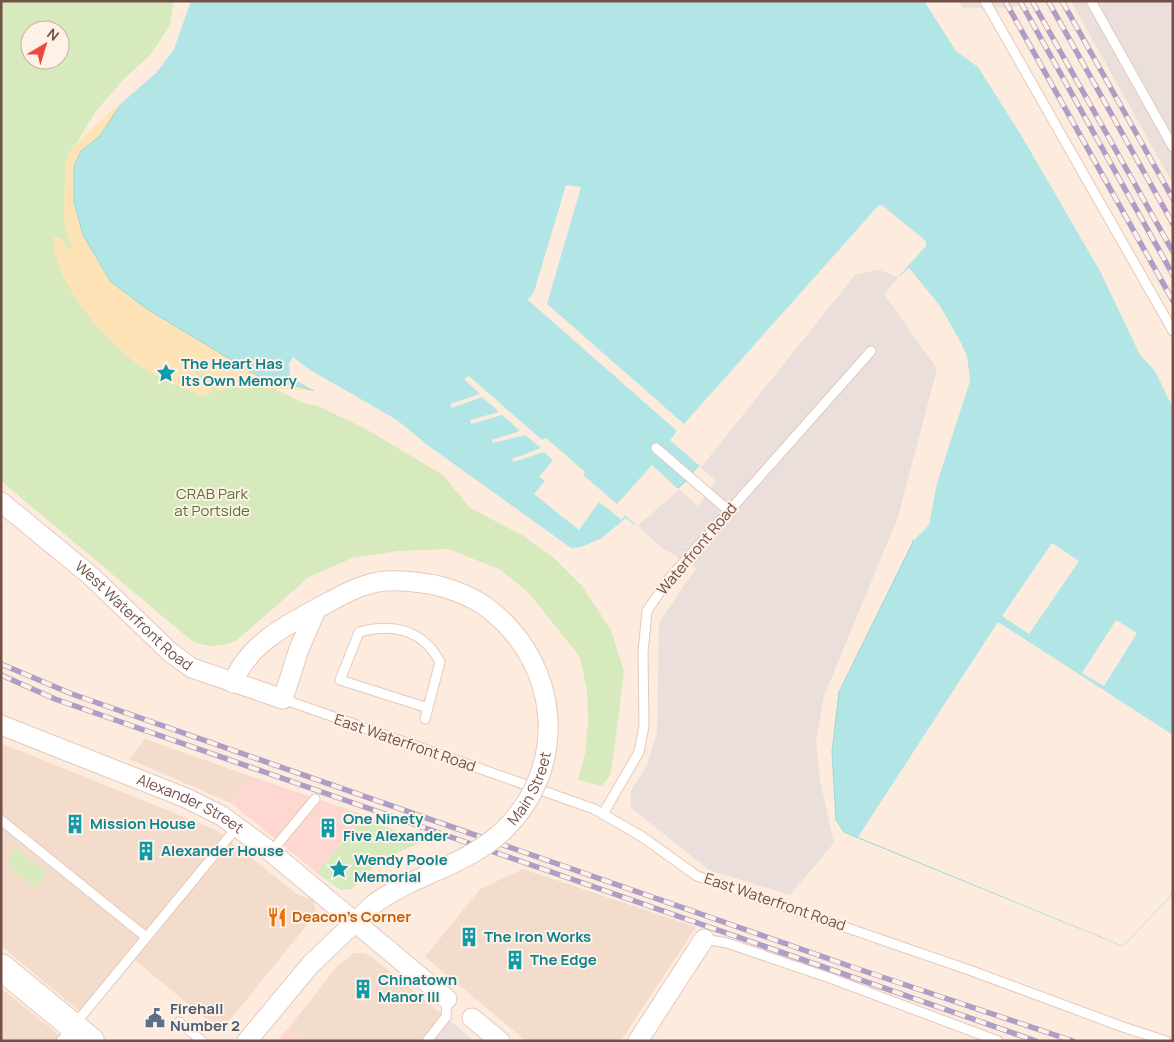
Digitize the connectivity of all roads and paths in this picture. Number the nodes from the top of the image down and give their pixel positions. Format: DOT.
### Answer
graph roads {
  1 [pos="985,1"];
  2 [pos="1091,1"];
  3 [pos="1173,147"];
  4 [pos="1173,331"];
  5 [pos="871,351"];
  6 [pos="656,448"];
  7 [pos="1,502"];
  8 [pos="729,511"];
  9 [pos="317,608"];
  10 [pos="233,683"];
  11 [pos="283,700"];
  12 [pos="428,708"];
  13 [pos="425,718"];
  14 [pos="1,725"];
  15 [pos="315,799"];
  16 [pos="603,814"];
  17 [pos="1,820"];
  18 [pos="238,826"];
  19 [pos="271,852"];
  20 [pos="354,922"];
  21 [pos="146,938"];
  22 [pos="704,939"];
  23 [pos="1,967"];
  24 [pos="447,999"];
  25 [pos="472,1018"];
  26 [pos="179,1022"];
  27 [pos="75,1036"];
  28 [pos="202,1041"];
  29 [pos="247,1041"];
  30 [pos="427,1041"];
  31 [pos="500,1041"];
  32 [pos="638,1041"];
  33 [pos="998,1041"];
  34 [pos="1166,1041"];
  1 -- 4 [label="lane"];
  2 -- 3 [label="lane"];
  5 -- 8 [label="lane, Waterfront Road"];
  6 -- 8 [label="lane"];
  7 -- 10 [label="street, West Waterfront Road"];
  8 -- 16 [label="lane, Waterfront Road"];
  9 -- 10 [label="street, Main Street"];
  9 -- 11 [label="street"];
  9 -- 20 [label="street, Main Street, bridge"];
  10 -- 11 [label="street, West Waterfront Road"];
  11 -- 16 [label="lane, East Waterfront Road"];
  12 -- 12 [label="lane"];
  12 -- 13 [label="lane"];
  14 -- 18 [label="street, Alexander Street"];
  15 -- 19 [label="lane"];
  16 -- 34 [label="lane, East Waterfront Road"];
  17 -- 21 [label="lane"];
  18 -- 19 [label="street, Alexander Street"];
  18 -- 21 [label="lane"];
  19 -- 20 [label="street, Alexander Street"];
  20 -- 24 [label="street, Alexander Street"];
  20 -- 29 [label="street, Main Street"];
  21 -- 27 [label="lane"];
  22 -- 32 [label="street"];
  22 -- 33 [label="lane"];
  23 -- 27 [label="main road"];
  24 -- 30 [label="lane"];
  25 -- 31 [label="street"];
  26 -- 28 [label="lane"];
}
